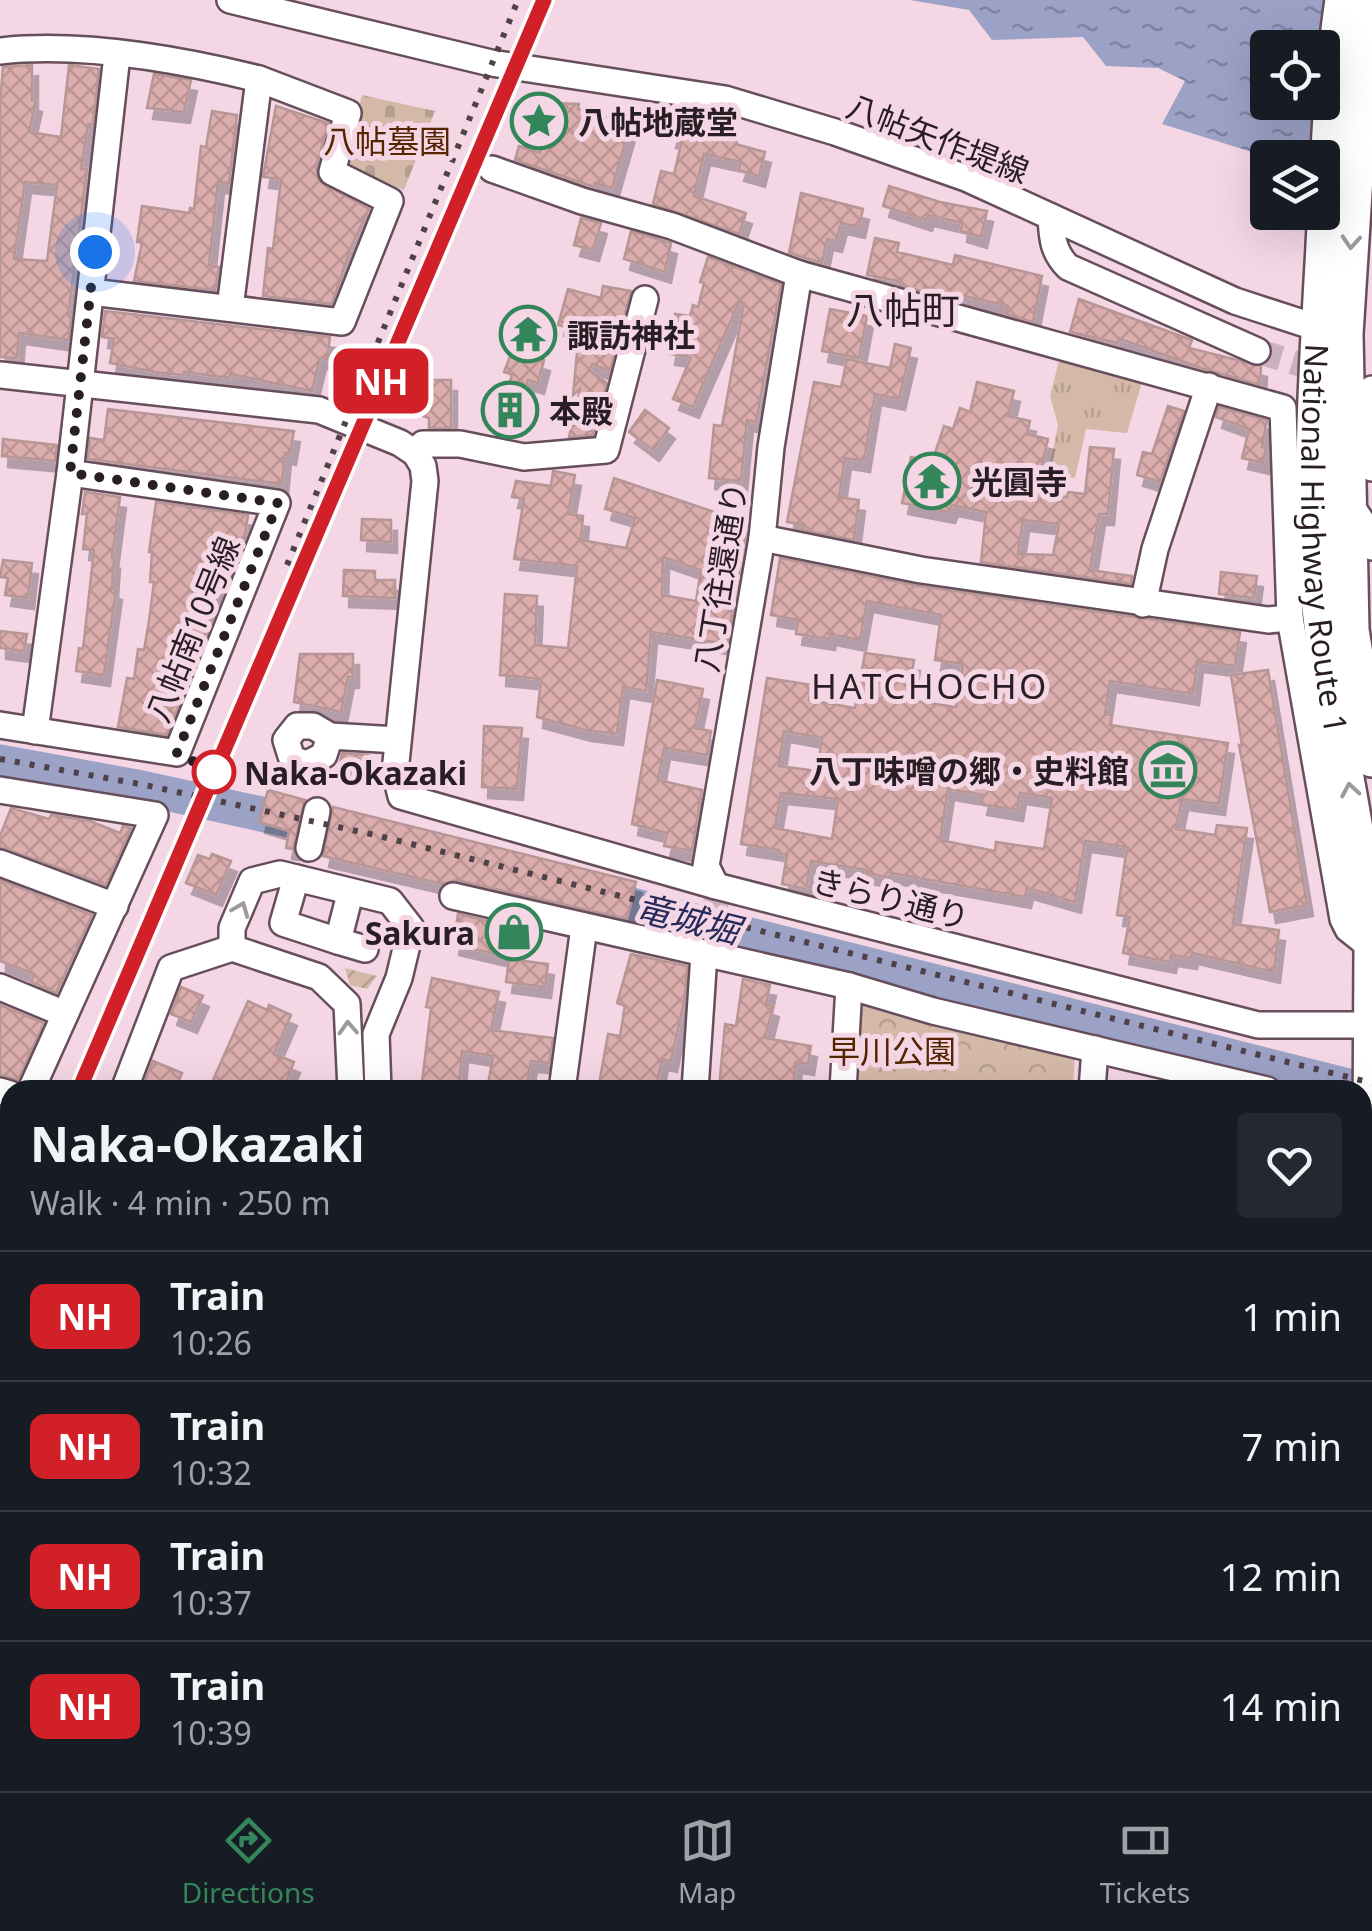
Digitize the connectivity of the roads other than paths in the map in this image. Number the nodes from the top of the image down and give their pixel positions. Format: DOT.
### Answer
graph roads {
  1 [pos="230,0"];
  2 [pos="1343,0"];
  3 [pos="1372,6"];
  4 [pos="0,51"];
  5 [pos="117,55"];
  6 [pos="259,79"];
  7 [pos="492,169"];
  8 [pos="1050,217"];
  9 [pos="799,274"];
  10 [pos="1335,289"];
  11 [pos="91,292"];
  12 [pos="645,299"];
  13 [pos="230,308"];
  14 [pos="1345,334"];
  15 [pos="1257,351"];
  16 [pos="0,375"];
  17 [pos="78,384"];
  18 [pos="1208,386"];
  19 [pos="1372,389"];
  20 [pos="416,453"];
  21 [pos="1372,468"];
  22 [pos="70,473"];
  23 [pos="1317,515"];
  24 [pos="762,538"];
  25 [pos="1372,547"];
  26 [pos="1143,604"];
  27 [pos="1290,618"];
  28 [pos="0,725"];
  29 [pos="35,731"];
  30 [pos="330,736"];
  31 [pos="398,740"];
  32 [pos="1372,759"];
  33 [pos="0,790"];
  34 [pos="317,811"];
  35 [pos="309,848"];
  36 [pos="0,863"];
  37 [pos="296,878"];
  38 [pos="716,886"];
  39 [pos="350,894"];
  40 [pos="452,896"];
  41 [pos="115,906"];
  42 [pos="584,927"];
  43 [pos="338,940"];
  44 [pos="232,948"];
  45 [pos="1372,948"];
  46 [pos="365,950"];
  47 [pos="704,954"];
  48 [pos="849,986"];
  49 [pos="0,987"];
  50 [pos="65,1014"];
  51 [pos="1371,1026"];
  52 [pos="1095,1049"];
  53 [pos="35,1080"];
  54 [pos="128,1080"];
  55 [pos="350,1080"];
  56 [pos="378,1080"];
  57 [pos="563,1080"];
  58 [pos="696,1080"];
  59 [pos="844,1080"];
  60 [pos="1093,1080"];
  61 [pos="1212,1080"];
  62 [pos="1372,1080"];
  1 -- 8 [label="street, 八帖矢作堤線"];
  2 -- 10 [label="highway, National Highway Route 1"];
  3 -- 10 [label="highway, National Highway Route 1, one-way"];
  4 -- 5 [label="street"];
  5 -- 6 [label="street"];
  5 -- 11 [label="street"];
  6 -- 13 [label="street"];
  6 -- 13 [label="street"];
  7 -- 9 [label="street"];
  8 -- 14 [label="street, 八帖矢作堤線"];
  8 -- 15 [label="street"];
  9 -- 18 [label="street"];
  9 -- 24 [label="street, 八丁往還通り"];
  10 -- 14 [label="highway, National Highway Route 1"];
  11 -- 13 [label="street"];
  11 -- 17 [label="street"];
  12 -- 20 [label="street"];
  14 -- 23 [label="highway, National Highway Route 1"];
  16 -- 17 [label="street"];
  17 -- 20 [label="street"];
  17 -- 22 [label="street"];
  18 -- 23 [label="street"];
  18 -- 26 [label="street"];
  19 -- 21 [label="street"];
  20 -- 31 [label="street"];
  22 -- 29 [label="street"];
  22 -- 29 [label="street, 八帖南10号線"];
  23 -- 25 [label="street"];
  23 -- 27 [label="street"];
  23 -- 32 [label="highway, National Highway Route 1"];
  45 -- 23 [label="highway, National Highway Route 1, one-way"];
  24 -- 26 [label="street"];
  24 -- 38 [label="street, 八丁往還通り"];
  26 -- 27 [label="street"];
  27 -- 45 [label="street"];
  28 -- 29 [label="street, 八帖南10号線"];
  30 -- 31 [label="street"];
  31 -- 38 [label="street, きらり通り"];
  33 -- 41 [label="street"];
  34 -- 35 [label="street"];
  36 -- 41 [label="street"];
  37 -- 39 [label="street"];
  37 -- 43 [label="street"];
  44 -- 37 [label="street, one-way"];
  38 -- 51 [label="street, きらり通り"];
  39 -- 43 [label="street"];
  39 -- 56 [label="street"];
  40 -- 42 [label="street"];
  41 -- 50 [label="street"];
  42 -- 47 [label="street"];
  42 -- 57 [label="street"];
  43 -- 46 [label="street"];
  44 -- 54 [label="street"];
  55 -- 44 [label="street, one-way"];
  45 -- 51 [label="highway, National Highway Route 1"];
  47 -- 48 [label="street"];
  47 -- 58 [label="street"];
  48 -- 52 [label="street"];
  48 -- 59 [label="street"];
  49 -- 50 [label="street"];
  50 -- 53 [label="street"];
  51 -- 62 [label="highway, National Highway Route 1"];
  52 -- 60 [label="street"];
  52 -- 61 [label="street"];
}
